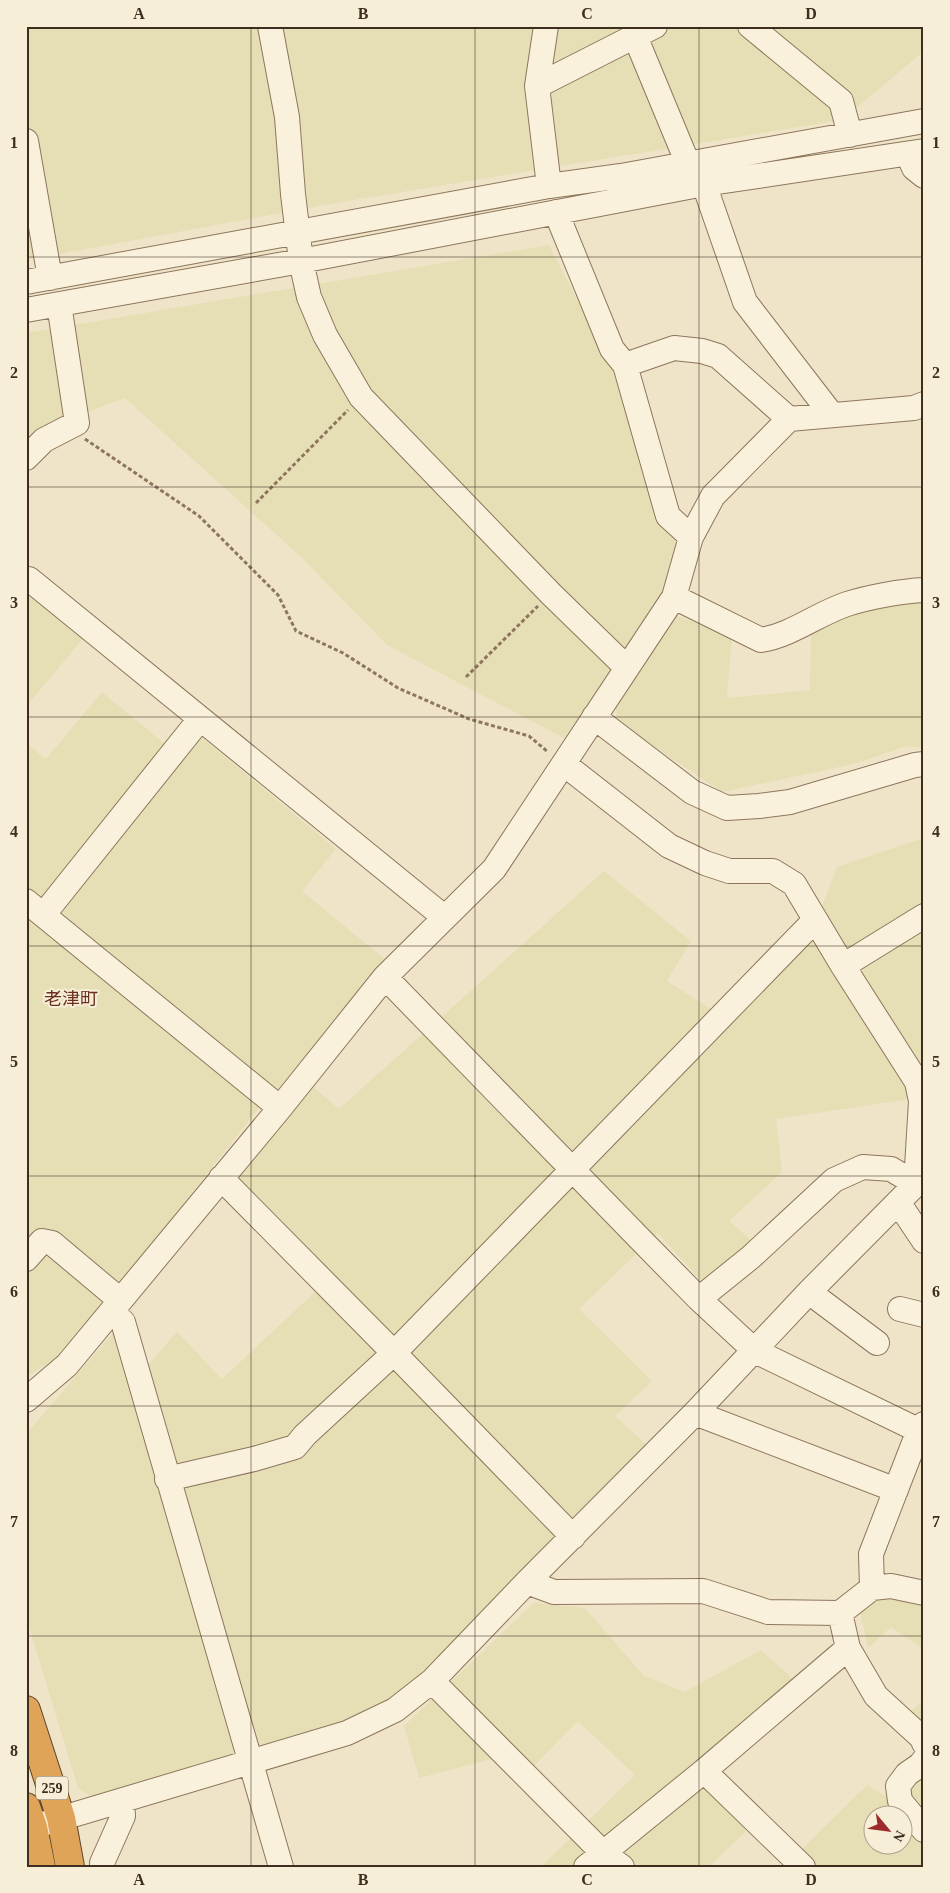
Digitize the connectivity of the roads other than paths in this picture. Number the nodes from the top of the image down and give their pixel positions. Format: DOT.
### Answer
graph roads {
  1 [pos="270,26"];
  2 [pos="546,26"];
  3 [pos="750,26"];
  4 [pos="645,31"];
  5 [pos="537,86"];
  6 [pos="924,122"];
  7 [pos="850,135"];
  8 [pos="26,141"];
  9 [pos="916,152"];
  10 [pos="688,164"];
  11 [pos="924,176"];
  12 [pos="704,184"];
  13 [pos="549,186"];
  14 [pos="556,212"];
  15 [pos="297,232"];
  16 [pos="301,261"];
  17 [pos="50,278"];
  18 [pos="26,282"];
  19 [pos="58,304"];
  20 [pos="26,310"];
  21 [pos="625,365"];
  22 [pos="924,404"];
  23 [pos="832,415"];
  24 [pos="789,419"];
  25 [pos="26,458"];
  26 [pos="691,537"];
  27 [pos="26,582"];
  28 [pos="924,590"];
  29 [pos="674,597"];
  30 [pos="626,667"];
  31 [pos="594,716"];
  32 [pos="200,719"];
  33 [pos="564,764"];
  34 [pos="924,764"];
  35 [pos="35,907"];
  36 [pos="924,916"];
  37 [pos="444,917"];
  38 [pos="815,920"];
  39 [pos="843,966"];
  40 [pos="385,977"];
  41 [pos="920,1080"];
  42 [pos="280,1108"];
  43 [pos="572,1169"];
  44 [pos="221,1178"];
  45 [pos="920,1184"];
  46 [pos="898,1202"];
  47 [pos="924,1241"];
  48 [pos="26,1259"];
  49 [pos="809,1292"];
  50 [pos="699,1299"];
  51 [pos="116,1306"];
  52 [pos="900,1309"];
  53 [pos="924,1315"];
  54 [pos="877,1343"];
  55 [pos="755,1351"];
  56 [pos="394,1352"];
  57 [pos="26,1400"];
  58 [pos="695,1413"];
  59 [pos="922,1429"];
  60 [pos="167,1479"];
  61 [pos="896,1490"];
  62 [pos="573,1536"];
  63 [pos="527,1582"];
  64 [pos="872,1588"];
  65 [pos="924,1593"];
  66 [pos="840,1613"];
  67 [pos="848,1648"];
  68 [pos="432,1681"];
  69 [pos="26,1710"];
  70 [pos="924,1743"];
  71 [pos="251,1760"];
  72 [pos="924,1760"];
  73 [pos="704,1771"];
  74 [pos="122,1802"];
  75 [pos="61,1818"];
  76 [pos="28,1821"];
  77 [pos="924,1830"];
  78 [pos="594,1860"];
  79 [pos="42,1867"];
  80 [pos="70,1867"];
  81 [pos="102,1867"];
  82 [pos="281,1867"];
  83 [pos="622,1867"];
  84 [pos="804,1867"];
  1 -- 15 [label="street"];
  2 -- 5 [label="street"];
  3 -- 7 [label="street"];
  4 -- 5 [label="street"];
  4 -- 10 [label="street"];
  5 -- 13 [label="street"];
  6 -- 7 [label="street"];
  7 -- 10 [label="street"];
  8 -- 17 [label="street"];
  9 -- 11 [label="street"];
  9 -- 12 [label="street"];
  10 -- 13 [label="street"];
  12 -- 14 [label="street"];
  12 -- 23 [label="street"];
  13 -- 15 [label="street"];
  14 -- 16 [label="street"];
  14 -- 21 [label="street"];
  15 -- 16 [label="street"];
  15 -- 17 [label="street"];
  16 -- 19 [label="street"];
  16 -- 30 [label="street"];
  17 -- 18 [label="street"];
  19 -- 20 [label="street"];
  19 -- 25 [label="street"];
  21 -- 24 [label="street"];
  21 -- 26 [label="street"];
  22 -- 23 [label="street"];
  23 -- 24 [label="street"];
  24 -- 26 [label="street"];
  26 -- 29 [label="street"];
  27 -- 32 [label="street"];
  28 -- 29 [label="street"];
  29 -- 30 [label="street"];
  30 -- 31 [label="street"];
  31 -- 33 [label="street"];
  31 -- 34 [label="street"];
  32 -- 35 [label="street"];
  32 -- 37 [label="street"];
  33 -- 37 [label="street"];
  33 -- 38 [label="street"];
  35 -- 42 [label="street"];
  36 -- 39 [label="street"];
  37 -- 40 [label="street"];
  38 -- 39 [label="street"];
  38 -- 43 [label="street"];
  39 -- 41 [label="street"];
  40 -- 42 [label="street"];
  40 -- 43 [label="street"];
  41 -- 45 [label="street"];
  42 -- 44 [label="street"];
  43 -- 50 [label="street"];
  43 -- 56 [label="street"];
  44 -- 51 [label="street"];
  44 -- 56 [label="street"];
  45 -- 46 [label="street"];
  45 -- 50 [label="street"];
  46 -- 47 [label="street"];
  46 -- 49 [label="street"];
  48 -- 51 [label="street"];
  49 -- 54 [label="street"];
  49 -- 55 [label="street"];
  50 -- 55 [label="street"];
  51 -- 57 [label="street"];
  51 -- 60 [label="street"];
  52 -- 53 [label="street"];
  55 -- 58 [label="street"];
  55 -- 59 [label="street"];
  56 -- 60 [label="street"];
  56 -- 62 [label="street"];
  58 -- 61 [label="street"];
  58 -- 62 [label="street"];
  59 -- 61 [label="street"];
  60 -- 71 [label="street"];
  61 -- 64 [label="street"];
  62 -- 63 [label="street"];
  63 -- 66 [label="street"];
  63 -- 68 [label="street"];
  64 -- 65 [label="street"];
  64 -- 66 [label="street"];
  66 -- 67 [label="street"];
  67 -- 70 [label="street"];
  67 -- 73 [label="street"];
  68 -- 71 [label="street"];
  68 -- 78 [label="street"];
  69 -- 75 [label="highway, 259"];
  71 -- 74 [label="street"];
  71 -- 82 [label="street"];
  72 -- 77 [label="street"];
  73 -- 78 [label="street"];
  73 -- 84 [label="street"];
  74 -- 75 [label="street"];
  74 -- 81 [label="street"];
  75 -- 76 [label="street"];
  75 -- 80 [label="highway, 259"];
  76 -- 79 [label="highway"];
  78 -- 83 [label="street"];
}
